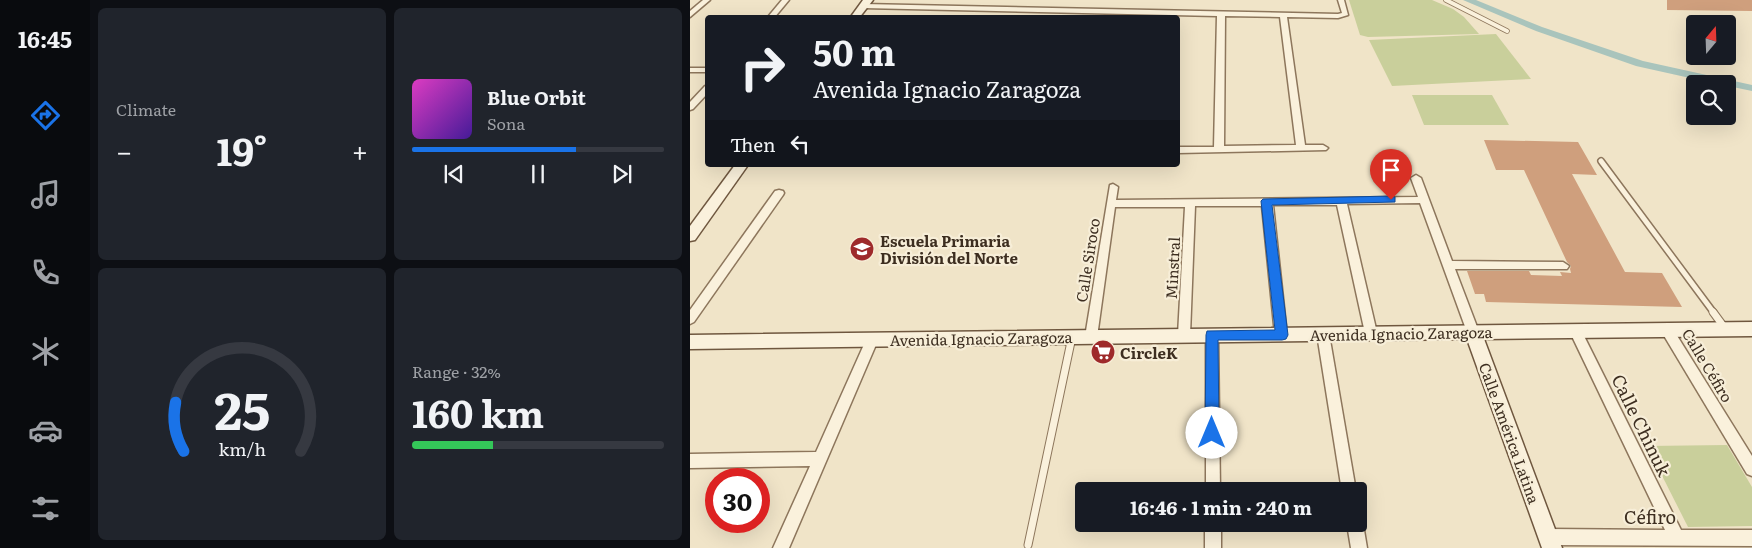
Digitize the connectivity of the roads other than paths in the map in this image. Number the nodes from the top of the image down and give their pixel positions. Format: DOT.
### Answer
graph roads {
  1 [pos="707,0"];
  2 [pos="786,0"];
  3 [pos="1341,0"];
  4 [pos="1446,0"];
  5 [pos="865,3"];
  6 [pos="694,8"];
  7 [pos="923,8"];
  8 [pos="983,9"];
  9 [pos="1039,14"];
  10 [pos="1100,14"];
  11 [pos="1221,14"];
  12 [pos="690,15"];
  13 [pos="773,15"];
  14 [pos="856,15"];
  15 [pos="918,15"];
  16 [pos="980,15"];
  17 [pos="1161,15"];
  18 [pos="1282,15"];
  19 [pos="1507,31"];
  20 [pos="690,70"];
  21 [pos="705,70"];
  22 [pos="705,91"];
  23 [pos="690,107"];
  24 [pos="1300,148"];
  25 [pos="1322,148"];
  26 [pos="1219,149"];
  27 [pos="1180,150"];
  28 [pos="1602,161"];
  29 [pos="741,167"];
  30 [pos="1416,178"];
  31 [pos="1113,187"];
  32 [pos="779,193"];
  33 [pos="1341,200"];
  34 [pos="1424,200"];
  35 [pos="1266,201"];
  36 [pos="1190,202"];
  37 [pos="1111,204"];
  38 [pos="690,236"];
  39 [pos="1449,265"];
  40 [pos="1563,266"];
  41 [pos="690,319"];
  42 [pos="1725,329"];
  43 [pos="1752,329"];
  44 [pos="1575,330"];
  45 [pos="1667,330"];
  46 [pos="1473,332"];
  47 [pos="1371,333"];
  48 [pos="1322,334"];
  49 [pos="1212,335"];
  50 [pos="1282,335"];
  51 [pos="1184,336"];
  52 [pos="1072,337"];
  53 [pos="1091,337"];
  54 [pos="872,340"];
  55 [pos="690,342"];
  56 [pos="820,459"];
  57 [pos="690,461"];
  58 [pos="1752,469"];
  59 [pos="1213,482"];
  60 [pos="1347,482"];
  61 [pos="1213,532"];
  62 [pos="1356,532"];
  63 [pos="1676,536"];
  64 [pos="1752,538"];
  65 [pos="1550,542"];
  66 [pos="1028,545"];
  67 [pos="781,548"];
  68 [pos="1213,548"];
  69 [pos="1359,548"];
  1 -- 6 [label="street"];
  2 -- 13 [label="street"];
  3 -- 18 [label="street"];
  4 -- 19 [label="lane"];
  5 -- 7 [label="street"];
  5 -- 14 [label="main road"];
  6 -- 12 [label="street"];
  7 -- 8 [label="street"];
  7 -- 15 [label="street"];
  8 -- 9 [label="street"];
  8 -- 16 [label="street"];
  9 -- 10 [label="street"];
  10 -- 17 [label="street"];
  11 -- 17 [label="street"];
  11 -- 18 [label="street"];
  11 -- 26 [label="street"];
  18 -- 24 [label="street"];
  20 -- 21 [label="street"];
  22 -- 23 [label="street"];
  24 -- 25 [label="street"];
  24 -- 26 [label="street"];
  26 -- 27 [label="street"];
  28 -- 42 [label="lane"];
  29 -- 38 [label="main road"];
  30 -- 34 [label="street, Calle América Latina"];
  31 -- 37 [label="street, Calle Siroco"];
  32 -- 41 [label="street"];
  33 -- 34 [label="street"];
  33 -- 35 [label="street"];
  33 -- 47 [label="street"];
  34 -- 39 [label="street, Calle América Latina"];
  35 -- 36 [label="street"];
  35 -- 50 [label="street"];
  36 -- 37 [label="street"];
  36 -- 51 [label="street, Minstral"];
  37 -- 53 [label="street, Calle Siroco"];
  39 -- 40 [label="street"];
  39 -- 46 [label="street, Calle América Latina"];
  42 -- 43 [label="main road, Avenida Ignacio Zaragoza"];
  42 -- 45 [label="main road, Avenida Ignacio Zaragoza"];
  44 -- 45 [label="main road, Avenida Ignacio Zaragoza"];
  44 -- 46 [label="main road, Avenida Ignacio Zaragoza"];
  44 -- 63 [label="street, Calle Chinuk"];
  45 -- 58 [label="street, Calle Céfiro"];
  46 -- 47 [label="main road, Avenida Ignacio Zaragoza"];
  46 -- 65 [label="main road, Calle América Latina"];
  47 -- 48 [label="main road, Avenida Ignacio Zaragoza"];
  48 -- 50 [label="main road, Avenida Ignacio Zaragoza"];
  48 -- 60 [label="street"];
  49 -- 50 [label="main road, Avenida Ignacio Zaragoza"];
  49 -- 51 [label="main road, Avenida Ignacio Zaragoza"];
  49 -- 59 [label="street"];
  51 -- 53 [label="main road, Avenida Ignacio Zaragoza"];
  52 -- 53 [label="main road, Avenida Ignacio Zaragoza"];
  52 -- 54 [label="main road, Avenida Ignacio Zaragoza"];
  52 -- 66 [label="lane"];
  54 -- 55 [label="main road, Avenida Ignacio Zaragoza"];
  54 -- 56 [label="street"];
  56 -- 57 [label="street"];
  56 -- 67 [label="street"];
  61 -- 68 [label="street"];
  62 -- 69 [label="street"];
  63 -- 64 [label="street, Céfiro"];
  63 -- 65 [label="street, Céfiro"];
}
